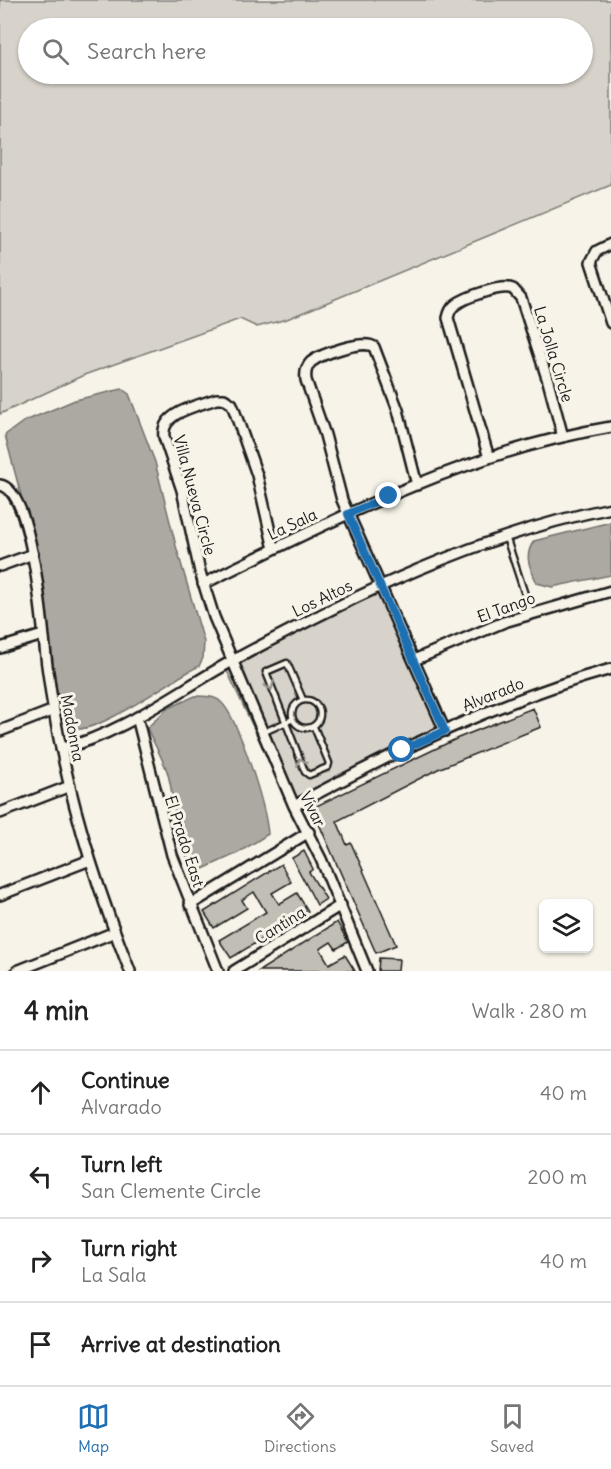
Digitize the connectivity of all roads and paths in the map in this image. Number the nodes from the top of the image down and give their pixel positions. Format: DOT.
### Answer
graph roads {
  1 [pos="611,244"];
  2 [pos="611,323"];
  3 [pos="611,427"];
  4 [pos="563,437"];
  5 [pos="489,458"];
  6 [pos="417,485"];
  7 [pos="4,486"];
  8 [pos="611,508"];
  9 [pos="348,514"];
  10 [pos="506,537"];
  11 [pos="274,549"];
  12 [pos="33,554"];
  13 [pos="0,566"];
  14 [pos="203,584"];
  15 [pos="381,587"];
  16 [pos="611,591"];
  17 [pos="531,613"];
  18 [pos="43,635"];
  19 [pos="0,648"];
  20 [pos="414,660"];
  21 [pos="231,662"];
  22 [pos="611,669"];
  23 [pos="303,700"];
  24 [pos="54,710"];
  25 [pos="137,717"];
  26 [pos="293,719"];
  27 [pos="285,723"];
  28 [pos="314,727"];
  29 [pos="0,731"];
  30 [pos="445,731"];
  31 [pos="262,733"];
  32 [pos="61,749"];
  33 [pos="70,786"];
  34 [pos="294,806"];
  35 [pos="0,813"];
  36 [pos="309,832"];
  37 [pos="90,860"];
  38 [pos="0,895"];
  39 [pos="190,905"];
  40 [pos="341,905"];
  41 [pos="115,932"];
  42 [pos="43,961"];
  43 [pos="17,971"];
  44 [pos="47,971"];
  45 [pos="130,971"];
  46 [pos="218,971"];
  47 [pos="234,971"];
  48 [pos="367,971"];
  1 -- 2 [label="street"];
  3 -- 4 [label="street, La Sala"];
  4 -- 5 [label="street, La Sala"];
  4 -- 5 [label="street, La Jolla Circle"];
  5 -- 6 [label="street, La Sala"];
  6 -- 9 [label="street, La Sala"];
  6 -- 9 [label="street"];
  7 -- 12 [label="street, Madonna"];
  8 -- 10 [label="street, Los Altos"];
  9 -- 11 [label="street, La Sala"];
  9 -- 15 [label="street"];
  10 -- 15 [label="street, Los Altos"];
  10 -- 17 [label="lane"];
  11 -- 14 [label="street, La Sala"];
  11 -- 14 [label="street, Villa Nueva Circle"];
  12 -- 13 [label="street"];
  12 -- 18 [label="street, Madonna"];
  14 -- 21 [label="street"];
  15 -- 20 [label="street"];
  15 -- 21 [label="street, Los Altos"];
  16 -- 17 [label="street, El Tango"];
  17 -- 20 [label="street, El Tango"];
  18 -- 19 [label="street"];
  18 -- 24 [label="street, Madonna"];
  20 -- 30 [label="street"];
  21 -- 25 [label="street, Los Altos"];
  21 -- 31 [label="street, Vivar"];
  22 -- 30 [label="street, Alvarado"];
  23 -- 26 [label="lane"];
  23 -- 27 [label="lane, one-way"];
  23 -- 28 [label="lane"];
  24 -- 29 [label="street"];
  24 -- 32 [label="street, Madonna"];
  25 -- 32 [label="street, Los Altos"];
  25 -- 39 [label="street, El Prado East"];
  26 -- 27 [label="lane"];
  26 -- 28 [label="lane"];
  28 -- 27 [label="lane, one-way"];
  27 -- 31 [label="lane"];
  30 -- 34 [label="street, Alvarado"];
  31 -- 34 [label="street, Vivar"];
  32 -- 33 [label="street, Madonna"];
  33 -- 35 [label="street"];
  33 -- 37 [label="street, Madonna"];
  34 -- 36 [label="street, Vivar"];
  36 -- 39 [label="street"];
  36 -- 40 [label="street, Vivar"];
  37 -- 38 [label="street"];
  37 -- 41 [label="street, Madonna"];
  39 -- 46 [label="street, El Prado East"];
  40 -- 47 [label="street, Cantina"];
  40 -- 48 [label="street, Vivar"];
  41 -- 42 [label="street"];
  41 -- 45 [label="street, Madonna"];
  42 -- 43 [label="street"];
  42 -- 44 [label="street"];
}
